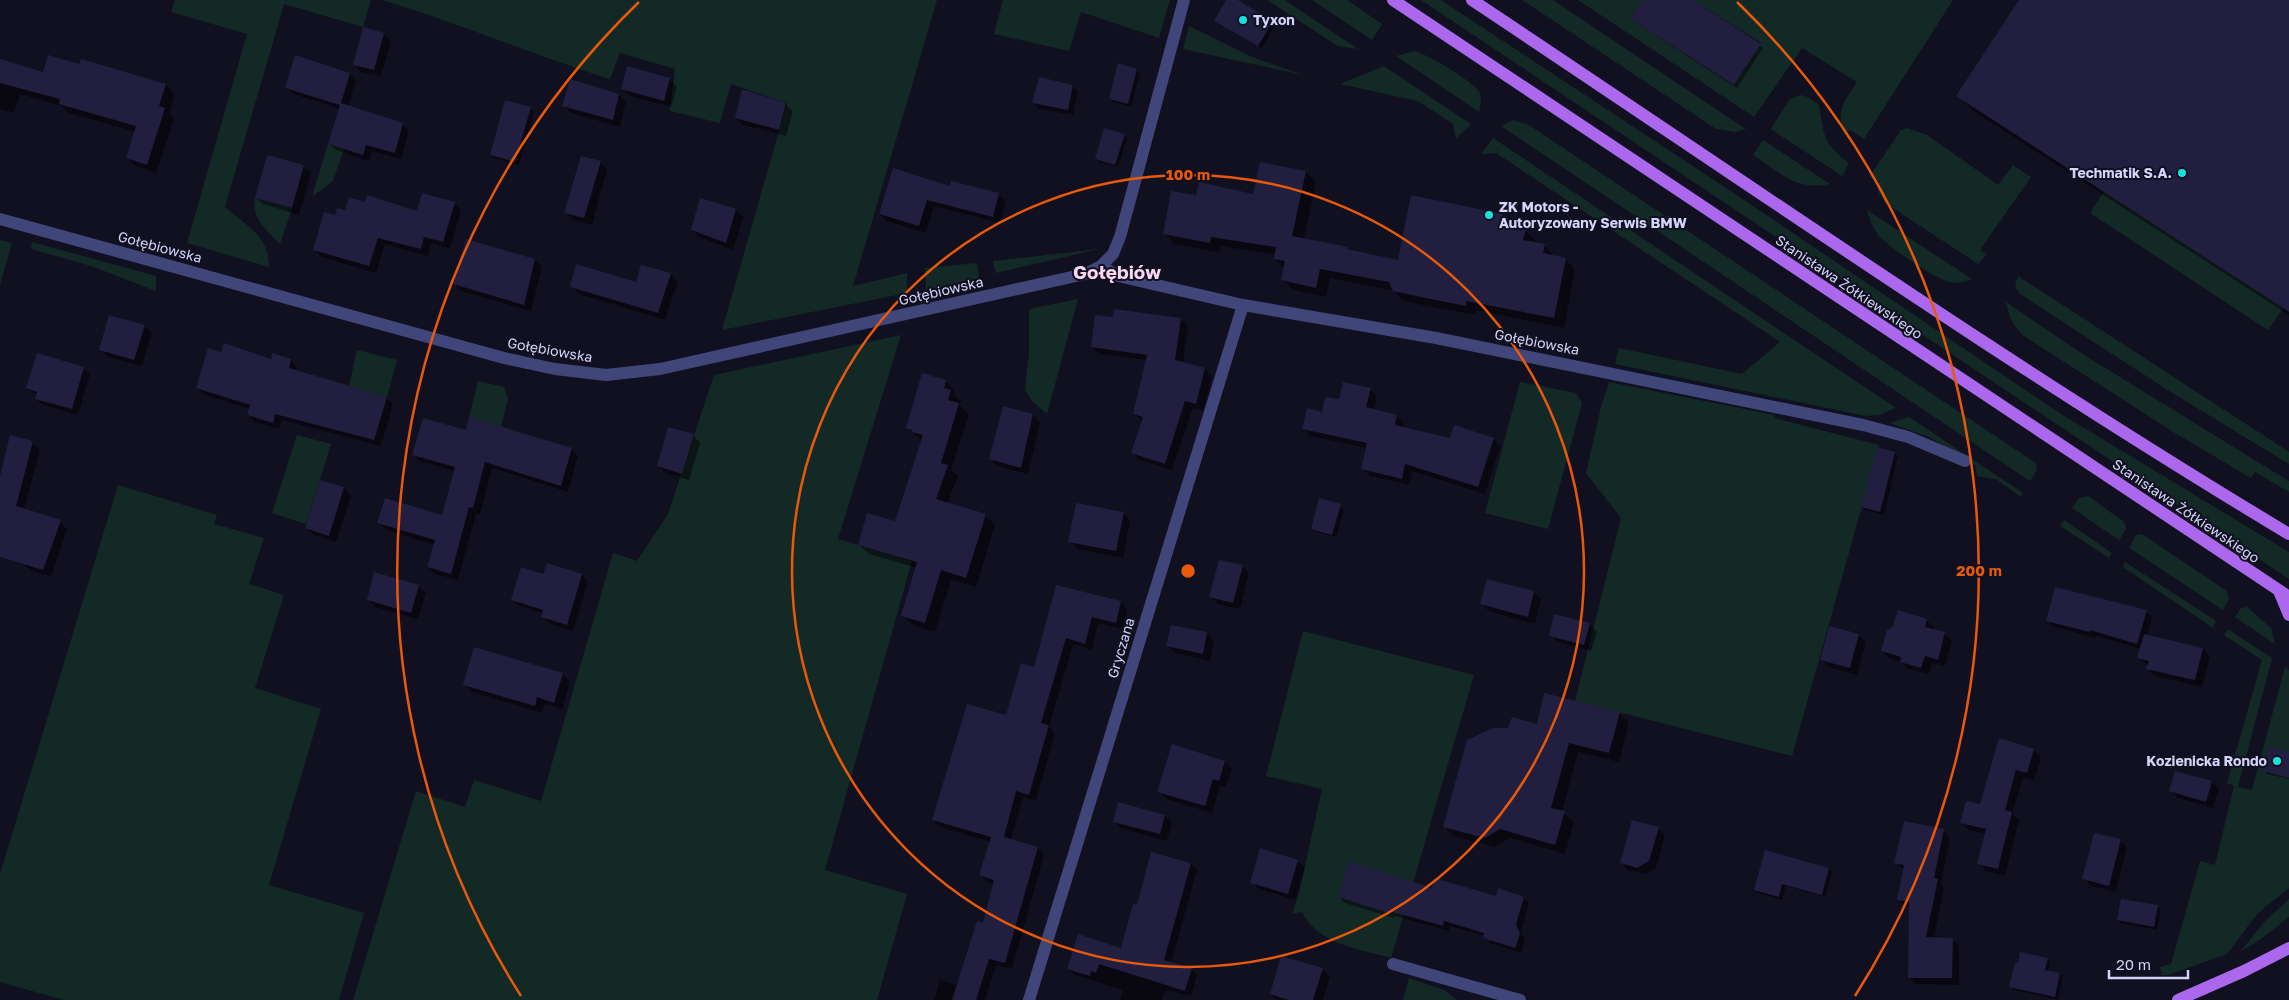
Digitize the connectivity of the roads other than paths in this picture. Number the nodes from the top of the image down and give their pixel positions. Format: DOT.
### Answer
graph roads {
  1 [pos="1184,0"];
  2 [pos="1393,0"];
  3 [pos="1472,0"];
  4 [pos="0,219"];
  5 [pos="1101,266"];
  6 [pos="1243,304"];
  7 [pos="1965,461"];
  8 [pos="2289,534"];
  9 [pos="2284,594"];
  10 [pos="2289,615"];
  11 [pos="2289,948"];
  12 [pos="1394,964"];
  13 [pos="1029,1000"];
  14 [pos="1520,1000"];
  15 [pos="2178,1000"];
  1 -- 5 [label="street, Gołębiowska"];
  2 -- 9 [label="main road, Stanisława Żółkiewskiego"];
  3 -- 8 [label="main road, Stanisława Żółkiewskiego"];
  4 -- 5 [label="street, Gołębiowska"];
  5 -- 6 [label="street, Gołębiowska"];
  6 -- 7 [label="street, Gołębiowska"];
  6 -- 13 [label="street, Gryczana"];
  9 -- 10 [label="main road"];
  11 -- 15 [label="main road"];
  12 -- 14 [label="street"];
}
